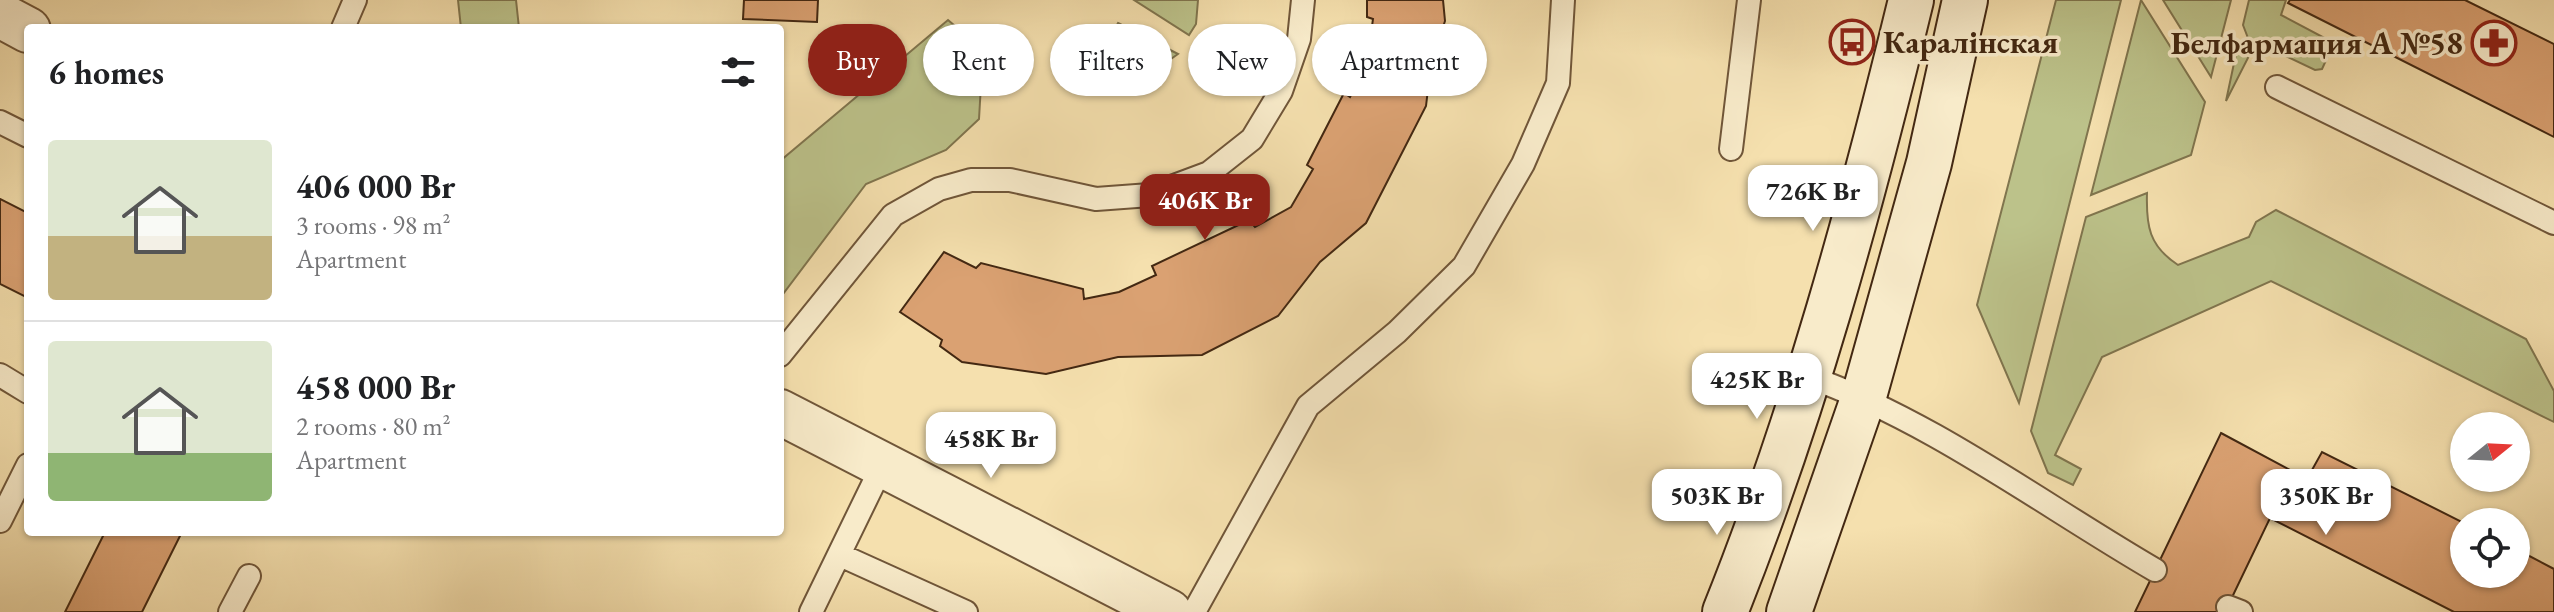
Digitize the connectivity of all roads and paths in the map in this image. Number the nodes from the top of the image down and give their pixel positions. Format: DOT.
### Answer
graph roads {
  1 [pos="355,0"];
  2 [pos="1303,0"];
  3 [pos="1563,0"];
  4 [pos="1749,0"];
  5 [pos="1911,0"];
  6 [pos="1965,0"];
  7 [pos="0,15"];
  8 [pos="345,24"];
  9 [pos="24,28"];
  10 [pos="2277,87"];
  11 [pos="0,122"];
  12 [pos="24,134"];
  13 [pos="1731,149"];
  14 [pos="2554,223"];
  15 [pos="784,350"];
  16 [pos="0,375"];
  17 [pos="1807,376"];
  18 [pos="24,390"];
  19 [pos="1864,396"];
  20 [pos="784,414"];
  21 [pos="883,464"];
  22 [pos="24,473"];
  23 [pos="0,521"];
  24 [pos="840,555"];
  25 [pos="2155,570"];
  26 [pos="249,576"];
  27 [pos="230,612"];
  28 [pos="811,612"];
  29 [pos="966,612"];
  30 [pos="1169,612"];
  31 [pos="1194,612"];
  32 [pos="1725,612"];
  33 [pos="1789,612"];
  1 -- 8 [label="lane"];
  2 -- 15 [label="lane"];
  3 -- 31 [label="lane"];
  4 -- 13 [label="lane"];
  5 -- 17 [label="main road"];
  6 -- 19 [label="main road"];
  7 -- 9 [label="main road"];
  10 -- 14 [label="lane"];
  11 -- 12 [label="lane"];
  16 -- 18 [label="lane"];
  17 -- 19 [label="lane"];
  17 -- 32 [label="main road"];
  19 -- 25 [label="lane"];
  19 -- 33 [label="main road"];
  20 -- 21 [label="main road"];
  21 -- 24 [label="lane"];
  21 -- 30 [label="main road"];
  22 -- 23 [label="lane"];
  24 -- 28 [label="lane"];
  24 -- 29 [label="lane"];
  26 -- 27 [label="lane"];
}
